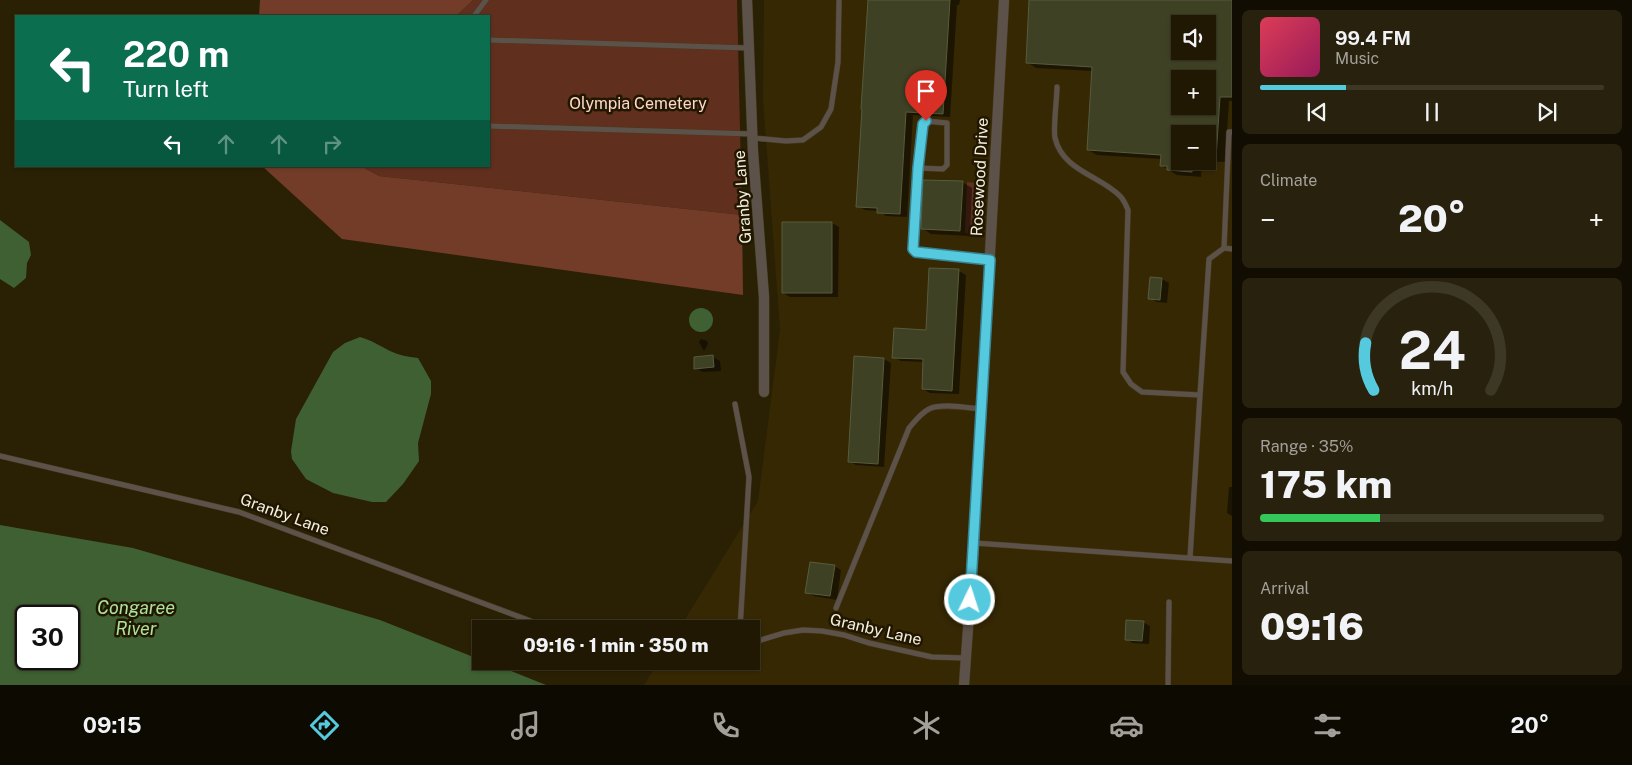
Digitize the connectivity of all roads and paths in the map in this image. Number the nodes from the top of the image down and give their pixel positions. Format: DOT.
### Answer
graph roads {
  1 [pos="486,0"];
  2 [pos="748,0"];
  3 [pos="838,0"];
  4 [pos="1004,0"];
  5 [pos="479,14"];
  6 [pos="490,38"];
  7 [pos="749,48"];
  8 [pos="1057,87"];
  9 [pos="490,126"];
  10 [pos="1232,132"];
  11 [pos="753,136"];
  12 [pos="918,168"];
  13 [pos="1224,248"];
  14 [pos="1232,249"];
  15 [pos="990,260"];
  16 [pos="764,392"];
  17 [pos="1200,395"];
  18 [pos="735,404"];
  19 [pos="981,409"];
  20 [pos="0,456"];
  21 [pos="974,543"];
  22 [pos="1190,558"];
  23 [pos="1232,561"];
  24 [pos="1169,602"];
  25 [pos="836,608"];
  26 [pos="528,620"];
  27 [pos="741,620"];
  28 [pos="760,640"];
  29 [pos="966,658"];
  30 [pos="964,685"];
  31 [pos="1168,685"];
  1 -- 5 [label="lane"];
  2 -- 7 [label="street, Granby Lane"];
  3 -- 11 [label="lane"];
  4 -- 15 [label="street, Rosewood Drive"];
  6 -- 7 [label="lane"];
  7 -- 11 [label="street, Granby Lane"];
  8 -- 17 [label="lane"];
  9 -- 11 [label="lane"];
  10 -- 13 [label="lane"];
  11 -- 16 [label="street, Granby Lane"];
  12 -- 12 [label="lane"];
  12 -- 15 [label="lane"];
  13 -- 14 [label="lane"];
  13 -- 17 [label="lane"];
  15 -- 19 [label="street, Rosewood Drive"];
  17 -- 22 [label="lane"];
  18 -- 27 [label="lane"];
  19 -- 21 [label="street, Rosewood Drive"];
  19 -- 25 [label="lane"];
  20 -- 26 [label="lane, Granby Lane"];
  21 -- 22 [label="lane"];
  21 -- 29 [label="street, Rosewood Drive"];
  22 -- 23 [label="lane"];
  24 -- 31 [label="lane"];
  28 -- 29 [label="lane, Granby Lane"];
  29 -- 30 [label="street, Rosewood Drive"];
}
